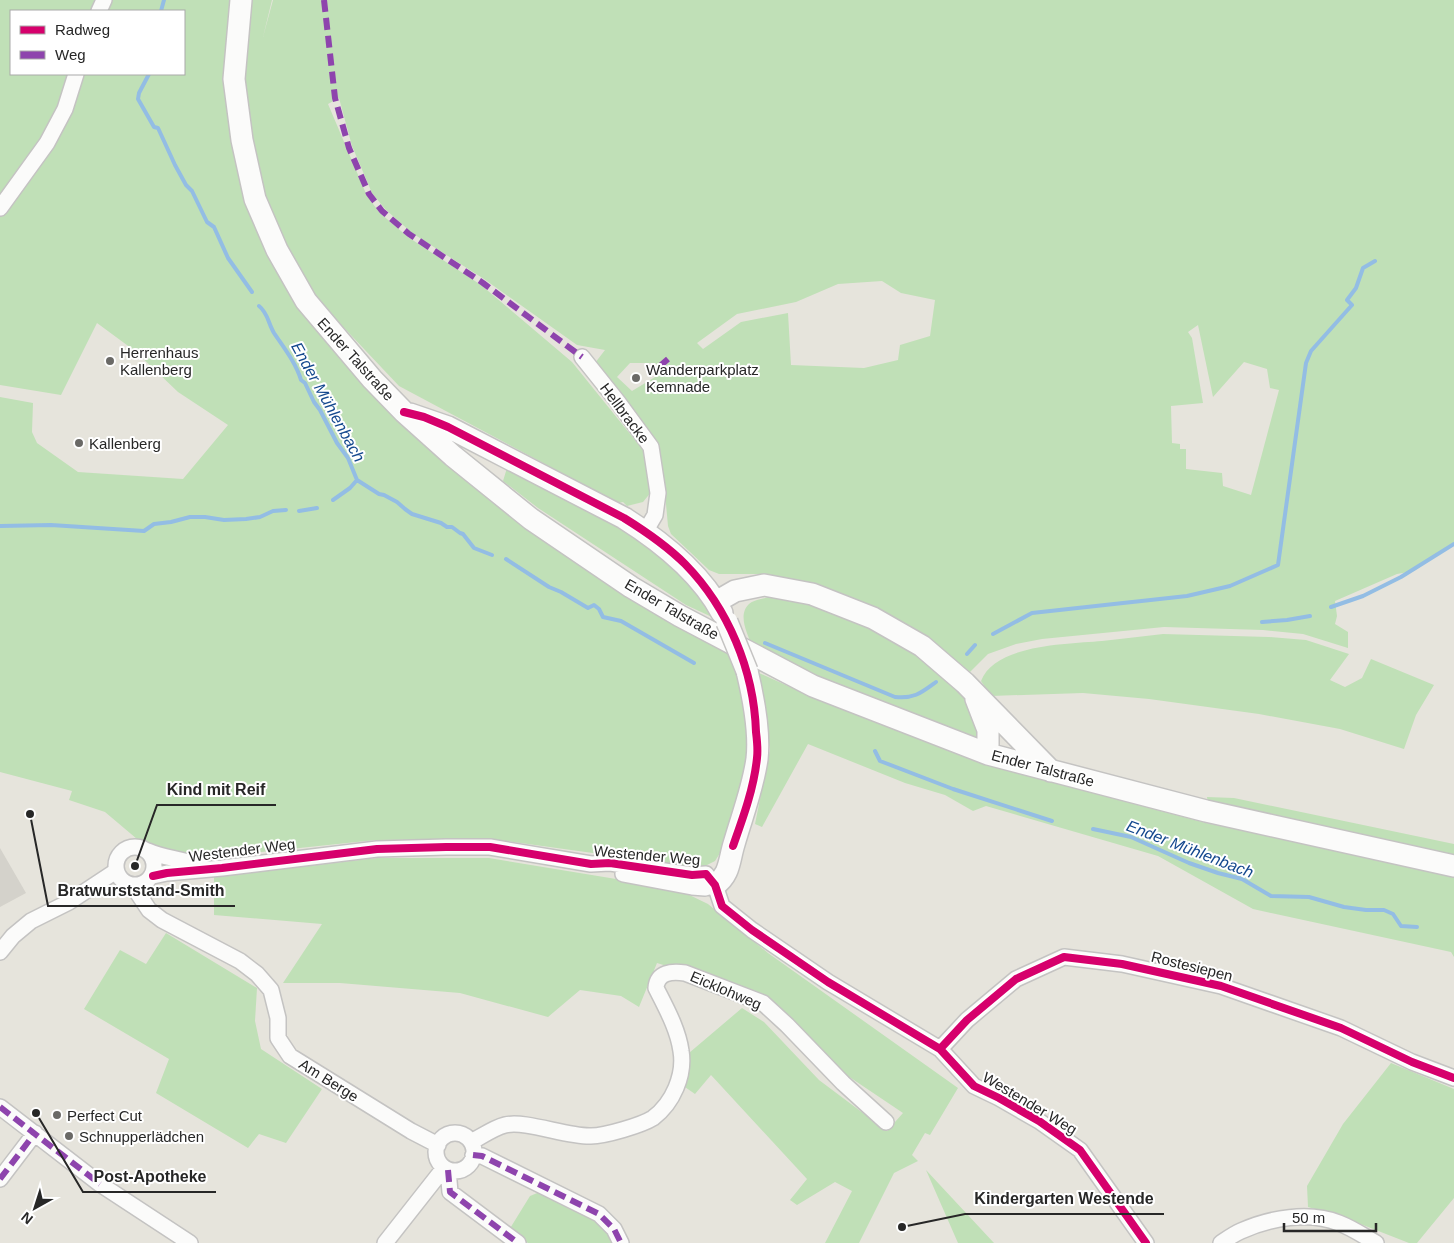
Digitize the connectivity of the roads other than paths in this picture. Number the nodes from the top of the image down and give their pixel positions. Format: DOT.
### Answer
graph roads {
  1 [pos="241,0"];
  2 [pos="76,75"];
  3 [pos="0,208"];
  4 [pos="582,358"];
  5 [pos="404,412"];
  6 [pos="645,532"];
  7 [pos="716,602"];
  8 [pos="970,687"];
  9 [pos="988,754"];
  10 [pos="1051,772"];
  11 [pos="148,851"];
  12 [pos="1454,866"];
  13 [pos="206,869"];
  14 [pos="711,879"];
  15 [pos="135,880"];
  16 [pos="0,952"];
  17 [pos="940,1049"];
  18 [pos="1454,1078"];
  19 [pos="0,1107"];
  20 [pos="886,1122"];
  21 [pos="35,1133"];
  22 [pos="438,1145"];
  23 [pos="472,1148"];
  24 [pos="446,1169"];
  25 [pos="0,1179"];
  26 [pos="190,1243"];
  27 [pos="385,1243"];
  28 [pos="518,1243"];
  29 [pos="621,1243"];
  30 [pos="1146,1243"];
  31 [pos="1221,1243"];
  32 [pos="1376,1243"];
  1 -- 5 [label="main road, Ender Talstraße"];
  2 -- 3 [label="street"];
  4 -- 6 [label="street, Hellbracke"];
  5 -- 6 [label="main road"];
  5 -- 9 [label="main road, Ender Talstraße"];
  6 -- 7 [label="main road"];
  7 -- 8 [label="main road"];
  7 -- 14 [label="main road, bridge"];
  8 -- 9 [label="main road"];
  8 -- 10 [label="main road"];
  9 -- 10 [label="main road, Ender Talstraße"];
  10 -- 12 [label="main road, Ender Talstraße"];
  11 -- 13 [label="street, Westender Weg"];
  11 -- 15 [label="street, Am Berge"];
  11 -- 15 [label="street, Westender Weg"];
  13 -- 14 [label="street, Westender Weg"];
  13 -- 15 [label="street, Westender Weg"];
  14 -- 17 [label="street, Westender Weg"];
  15 -- 16 [label="street, Westender Weg"];
  15 -- 22 [label="street, Am Berge"];
  17 -- 18 [label="street, Rostesiepen"];
  17 -- 30 [label="street, Westender Weg"];
  19 -- 21 [label="street"];
  20 -- 23 [label="street, Eicklohweg"];
  21 -- 25 [label="street"];
  21 -- 26 [label="street"];
  22 -- 23 [label="street"];
  22 -- 24 [label="street"];
  23 -- 24 [label="street"];
  23 -- 29 [label="street"];
  24 -- 27 [label="street"];
  24 -- 28 [label="street"];
  31 -- 32 [label="street"];
}
